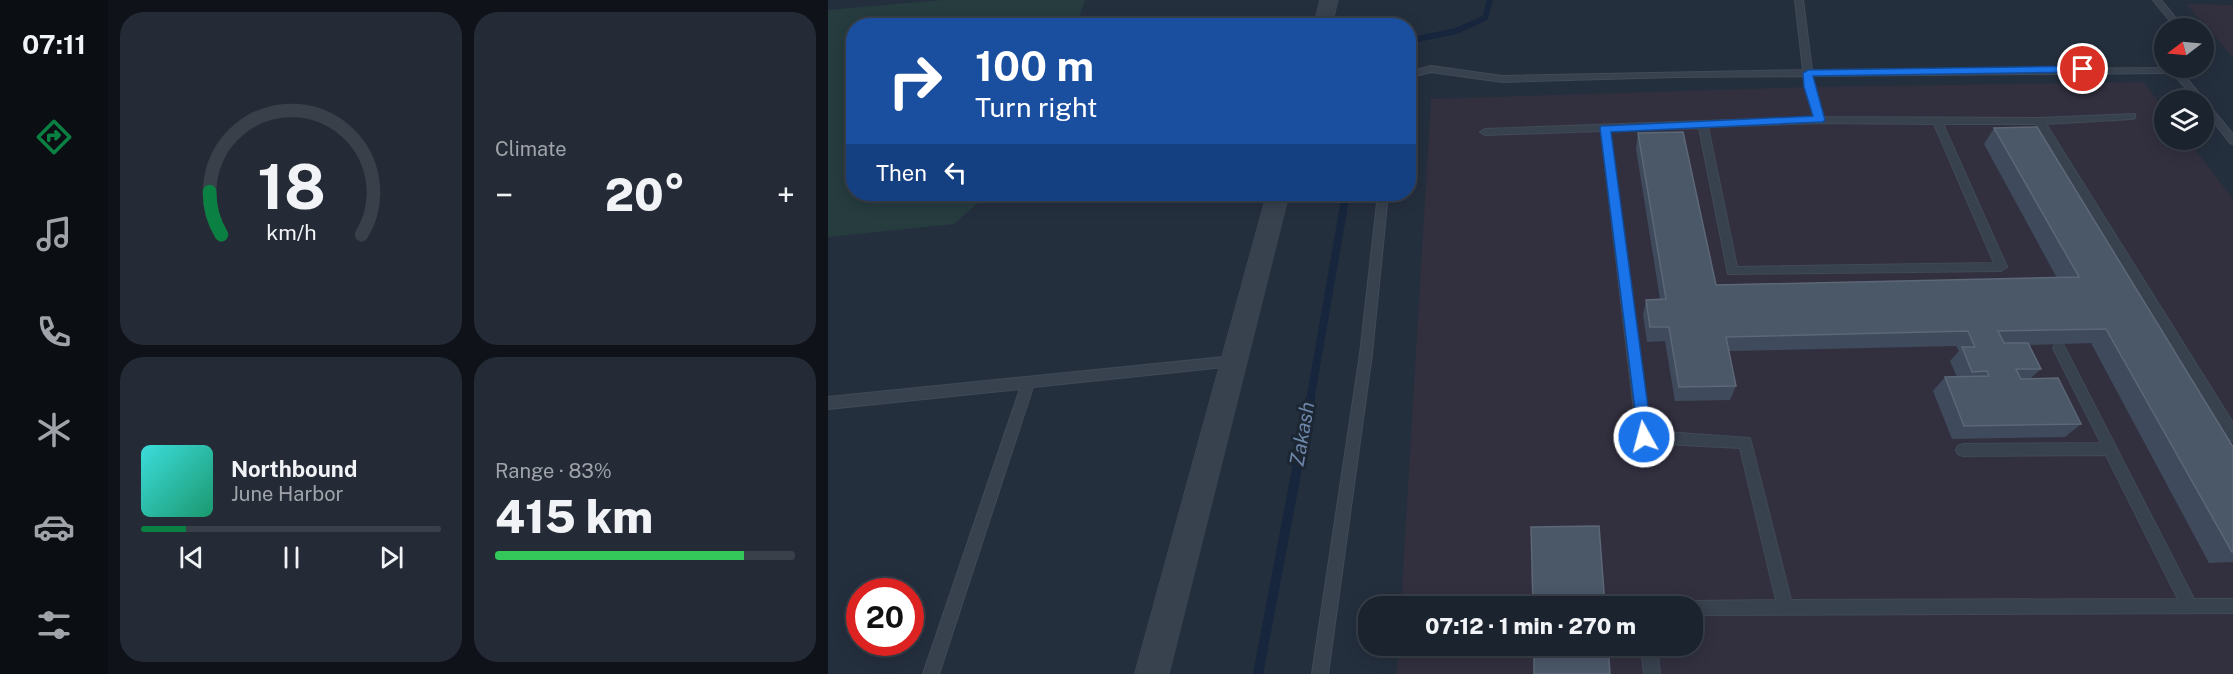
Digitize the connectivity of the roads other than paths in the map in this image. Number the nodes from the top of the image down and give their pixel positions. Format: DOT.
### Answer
graph roads {
  1 [pos="1329,0"];
  2 [pos="1800,0"];
  3 [pos="2157,0"];
  4 [pos="1325,18"];
  5 [pos="2172,18"];
  6 [pos="2154,70"];
  7 [pos="1416,73"];
  8 [pos="1808,73"];
  9 [pos="2182,78"];
  10 [pos="2192,90"];
  11 [pos="2132,117"];
  12 [pos="2214,117"];
  13 [pos="1819,120"];
  14 [pos="1937,120"];
  15 [pos="2039,120"];
  16 [pos="1703,124"];
  17 [pos="1605,128"];
  18 [pos="1485,132"];
  19 [pos="2233,141"];
  20 [pos="1276,201"];
  21 [pos="1382,201"];
  22 [pos="2059,348"];
  23 [pos="1234,361"];
  24 [pos="1028,382"];
  25 [pos="828,403"];
  26 [pos="2233,435"];
  27 [pos="2110,449"];
  28 [pos="1963,450"];
  29 [pos="2190,606"];
  30 [pos="2233,606"];
  31 [pos="1703,608"];
  32 [pos="1785,608"];
  33 [pos="1650,656"];
  34 [pos="931,674"];
  35 [pos="1152,674"];
  36 [pos="1320,674"];
  37 [pos="1652,674"];
  1 -- 4 [label="street"];
  2 -- 8 [label="lane"];
  3 -- 5 [label="lane"];
  6 -- 8 [label="lane"];
  7 -- 8 [label="lane"];
  8 -- 13 [label="lane"];
  9 -- 10 [label="lane"];
  11 -- 15 [label="lane"];
  12 -- 19 [label="lane"];
  13 -- 14 [label="lane"];
  13 -- 16 [label="lane"];
  14 -- 15 [label="lane"];
  14 -- 16 [label="lane"];
  15 -- 26 [label="lane"];
  16 -- 17 [label="lane"];
  17 -- 18 [label="lane"];
  17 -- 32 [label="lane"];
  20 -- 23 [label="street"];
  21 -- 36 [label="lane"];
  22 -- 27 [label="lane"];
  23 -- 24 [label="lane"];
  23 -- 35 [label="street"];
  24 -- 25 [label="lane"];
  24 -- 34 [label="lane"];
  27 -- 28 [label="lane"];
  27 -- 29 [label="lane"];
  29 -- 30 [label="lane"];
  29 -- 32 [label="lane"];
  31 -- 32 [label="lane"];
  33 -- 37 [label="lane"];
}
